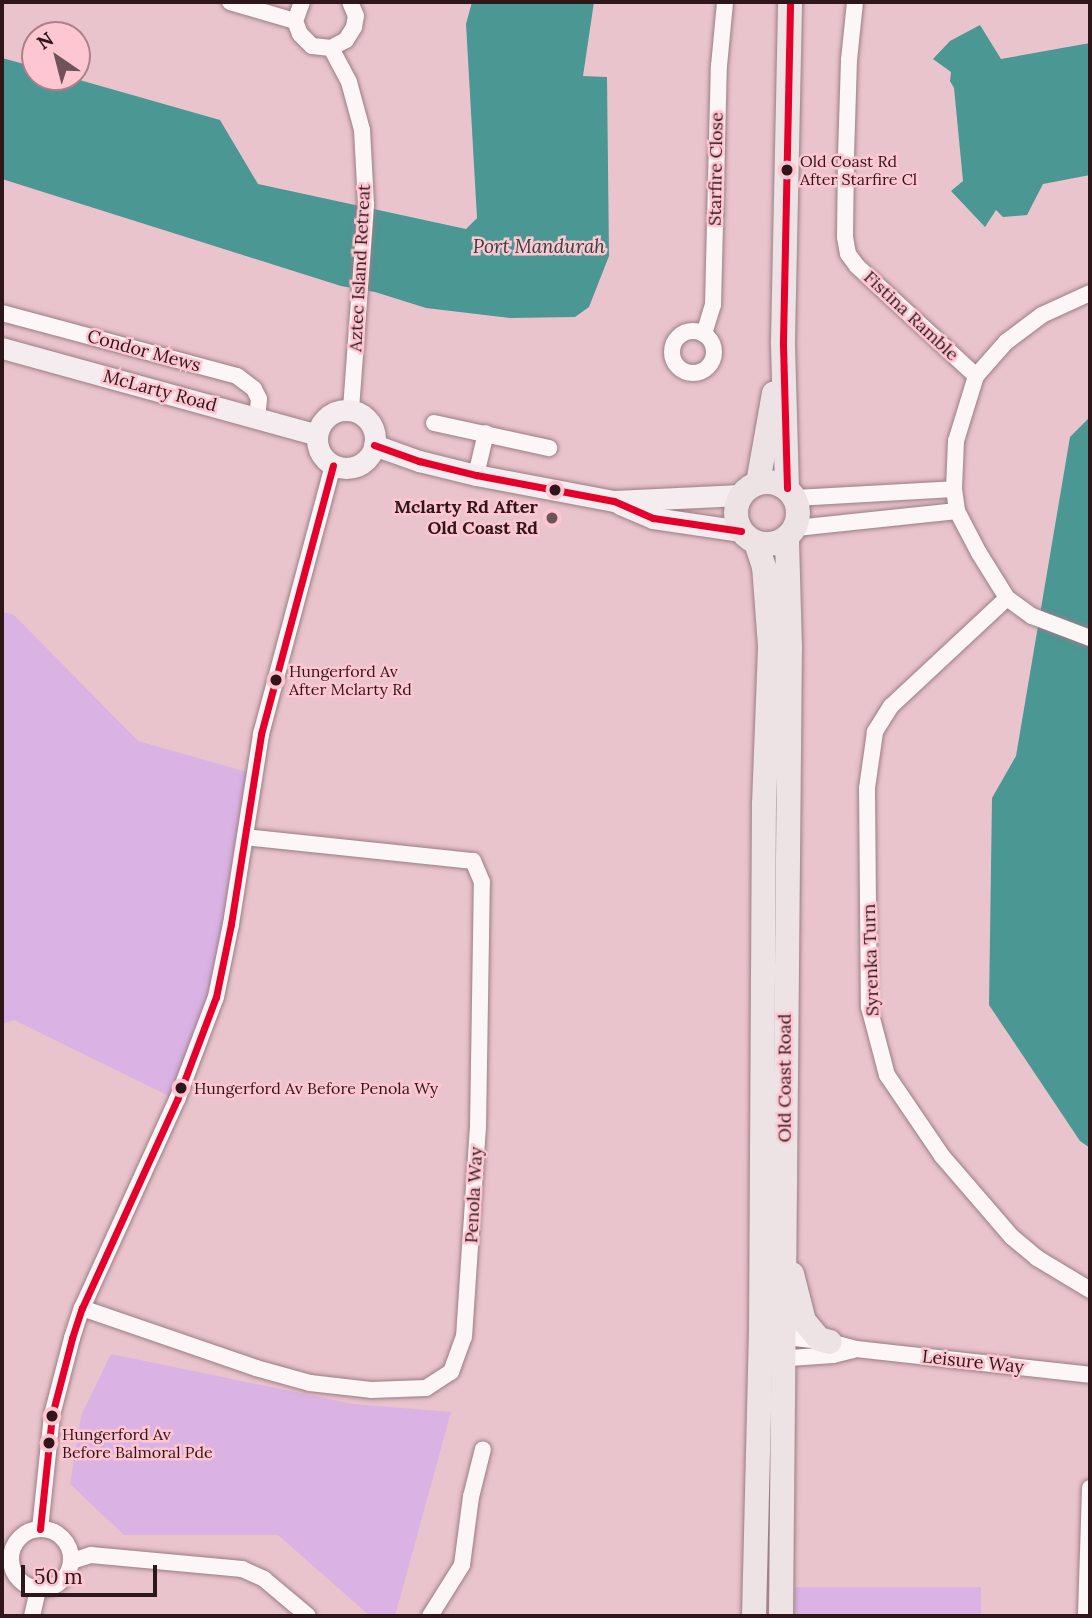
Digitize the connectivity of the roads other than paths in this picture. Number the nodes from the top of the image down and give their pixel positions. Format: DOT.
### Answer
graph roads {
  1 [pos="230,2"];
  2 [pos="302,2"];
  3 [pos="349,2"];
  4 [pos="725,2"];
  5 [pos="790,2"];
  6 [pos="855,2"];
  7 [pos="295,20"];
  8 [pos="331,48"];
  9 [pos="1090,293"];
  10 [pos="2,313"];
  11 [pos="704,334"];
  12 [pos="783,341"];
  13 [pos="2,348"];
  14 [pos="976,376"];
  15 [pos="351,411"];
  16 [pos="257,417"];
  17 [pos="434,423"];
  18 [pos="486,433"];
  19 [pos="317,435"];
  20 [pos="374,445"];
  21 [pos="549,448"];
  22 [pos="333,465"];
  23 [pos="475,475"];
  24 [pos="749,489"];
  25 [pos="954,489"];
  26 [pos="791,493"];
  27 [pos="614,501"];
  28 [pos="957,511"];
  29 [pos="791,534"];
  30 [pos="748,537"];
  31 [pos="1007,598"];
  32 [pos="1090,638"];
  33 [pos="245,837"];
  34 [pos="784,1229"];
  35 [pos="1090,1290"];
  36 [pos="82,1308"];
  37 [pos="830,1342"];
  38 [pos="772,1347"];
  39 [pos="856,1349"];
  40 [pos="1090,1375"];
  41 [pos="483,1449"];
  42 [pos="1090,1488"];
  43 [pos="40,1529"];
  44 [pos="6,1555"];
  45 [pos="72,1561"];
  46 [pos="1089,1567"];
  47 [pos="38,1589"];
  48 [pos="33,1616"];
  49 [pos="308,1616"];
  50 [pos="430,1616"];
  51 [pos="754,1616"];
  52 [pos="781,1616"];
  53 [pos="1086,1616"];
  1 -- 7 [label="street"];
  2 -- 7 [label="street"];
  3 -- 8 [label="street"];
  4 -- 11 [label="street, Starfire Close"];
  5 -- 12 [label="main road, Old Coast Road"];
  6 -- 14 [label="street, Fistina Ramble"];
  7 -- 8 [label="street"];
  8 -- 15 [label="street, Aztec Island Retreat"];
  9 -- 14 [label="street"];
  10 -- 16 [label="street, Condor Mews"];
  12 -- 24 [label="main road, Old Coast Road"];
  12 -- 26 [label="main road, Old Coast Road"];
  13 -- 16 [label="street, McLarty Road"];
  14 -- 25 [label="street"];
  15 -- 19 [label="street"];
  15 -- 20 [label="street"];
  16 -- 19 [label="street, McLarty Road"];
  17 -- 18 [label="street"];
  18 -- 21 [label="street"];
  18 -- 23 [label="street"];
  19 -- 22 [label="street"];
  20 -- 22 [label="street"];
  20 -- 23 [label="street"];
  22 -- 33 [label="street"];
  23 -- 27 [label="street"];
  24 -- 26 [label="main road"];
  24 -- 27 [label="street"];
  24 -- 30 [label="main road, Old Coast Road"];
  25 -- 26 [label="street"];
  25 -- 28 [label="street"];
  26 -- 29 [label="main road, Old Coast Road"];
  27 -- 30 [label="street"];
  28 -- 29 [label="street"];
  28 -- 31 [label="street"];
  29 -- 30 [label="main road"];
  29 -- 34 [label="main road, Old Coast Road"];
  30 -- 38 [label="main road, Old Coast Road"];
  31 -- 32 [label="street"];
  31 -- 35 [label="street, Syrenka Turn"];
  33 -- 36 [label="street"];
  33 -- 36 [label="street, Penola Way"];
  34 -- 37 [label="main road"];
  34 -- 38 [label="main road, Old Coast Road"];
  36 -- 43 [label="street"];
  37 -- 38 [label="street, Leisure Way"];
  37 -- 39 [label="street, Leisure Way"];
  38 -- 39 [label="street, Leisure Way"];
  38 -- 51 [label="main road, Old Coast Road"];
  38 -- 52 [label="main road, Old Coast Road"];
  39 -- 40 [label="street, Leisure Way"];
  41 -- 50 [label="street"];
  42 -- 46 [label="street"];
  43 -- 44 [label="street"];
  43 -- 45 [label="street"];
  44 -- 47 [label="street"];
  45 -- 47 [label="street"];
  45 -- 49 [label="street"];
  46 -- 53 [label="street"];
  47 -- 48 [label="street"];
}
